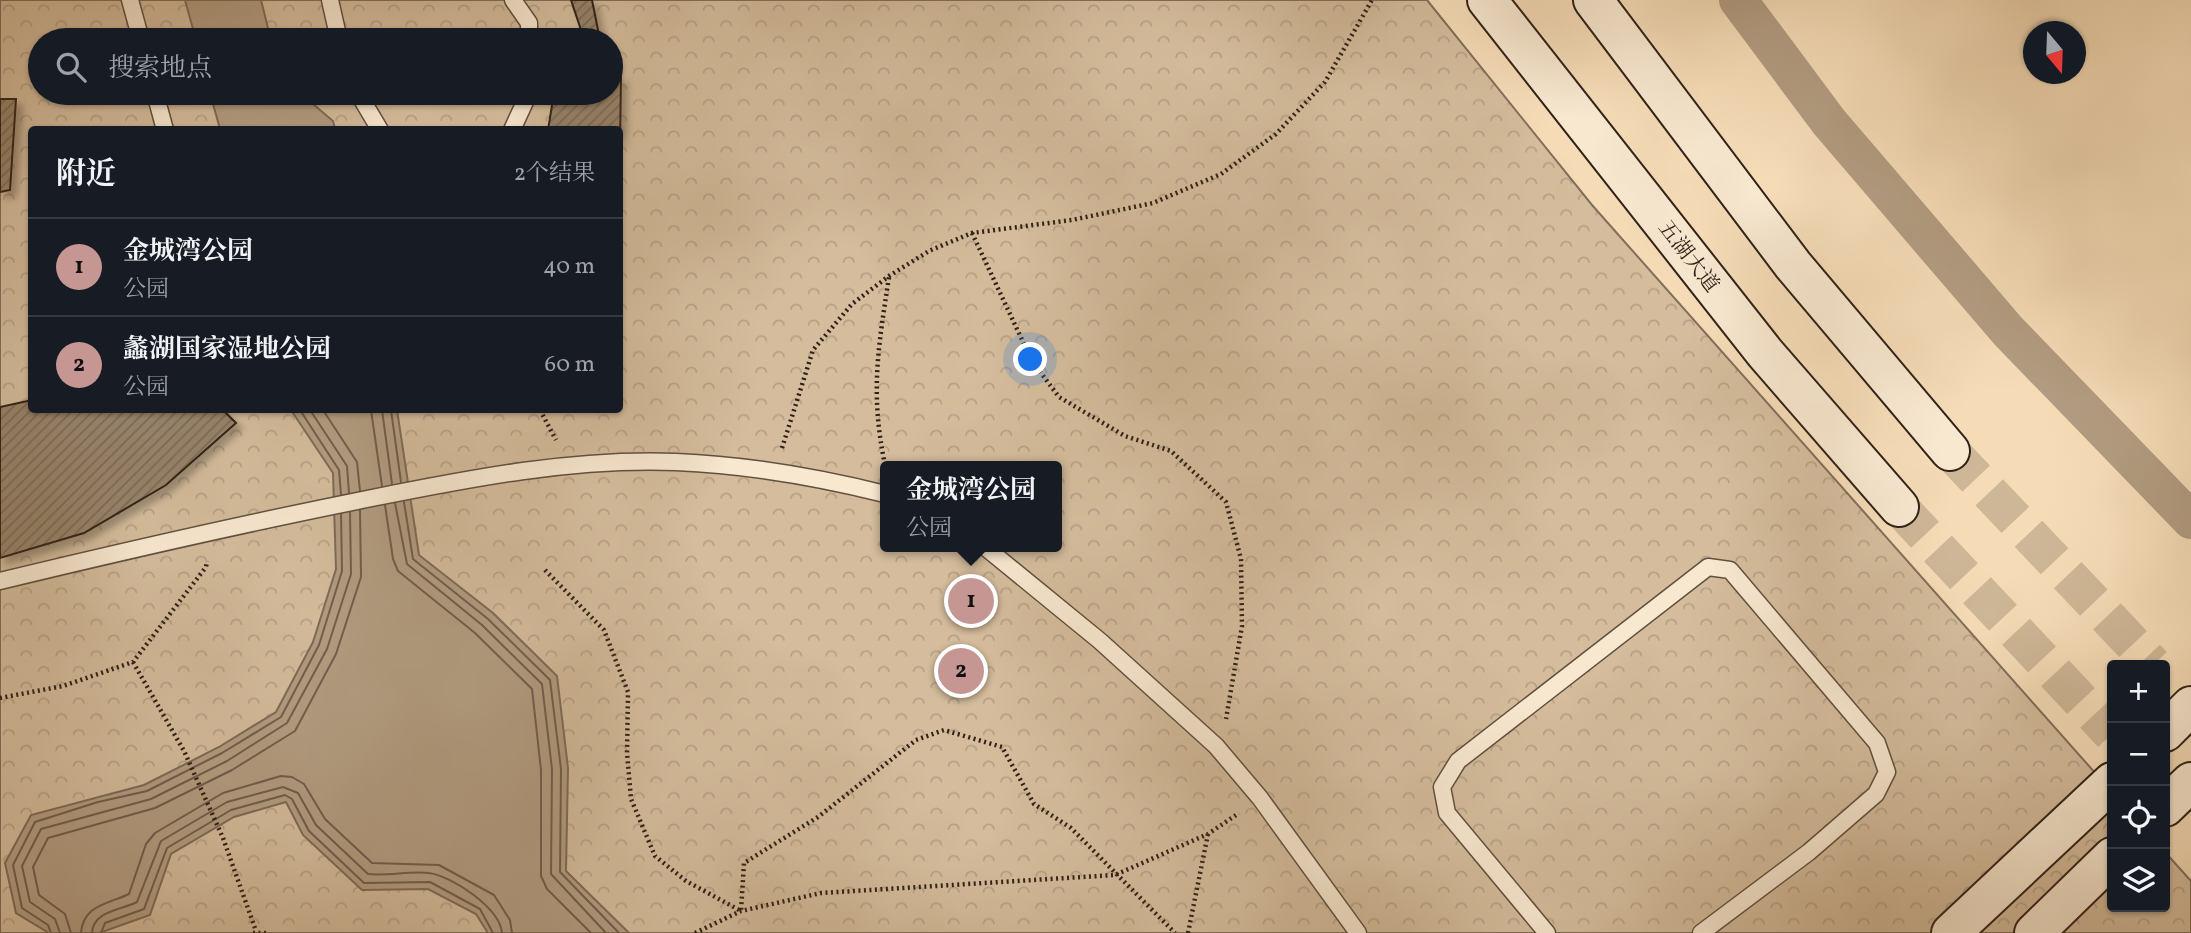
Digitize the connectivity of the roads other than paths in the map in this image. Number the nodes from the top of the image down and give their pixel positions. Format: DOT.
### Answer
graph roads {
  1 [pos="130,0"];
  2 [pos="330,0"];
  3 [pos="513,0"];
  4 [pos="1488,0"];
  5 [pos="1593,0"];
  6 [pos="138,28"];
  7 [pos="336,28"];
  8 [pos="528,28"];
  9 [pos="158,105"];
  10 [pos="365,105"];
  11 [pos="523,105"];
  12 [pos="164,126"];
  13 [pos="378,126"];
  14 [pos="514,126"];
  15 [pos="1950,451"];
  16 [pos="880,493"];
  17 [pos="1899,507"];
  18 [pos="991,552"];
  19 [pos="0,581"];
  20 [pos="2191,706"];
  21 [pos="2170,727"];
  22 [pos="2191,782"];
  23 [pos="2108,786"];
  24 [pos="2170,802"];
  25 [pos="2107,863"];
  26 [pos="1538,930"];
  27 [pos="1358,933"];
  28 [pos="1701,933"];
  29 [pos="1951,933"];
  30 [pos="2034,933"];
  1 -- 6 [label="lane"];
  2 -- 7 [label="lane"];
  3 -- 8 [label="lane"];
  4 -- 17 [label="main road, 五湖大道"];
  5 -- 15 [label="main road"];
  9 -- 12 [label="lane"];
  10 -- 13 [label="lane"];
  11 -- 14 [label="lane"];
  16 -- 19 [label="lane"];
  18 -- 27 [label="lane"];
  20 -- 21 [label="main road"];
  22 -- 24 [label="main road"];
  23 -- 29 [label="main road"];
  25 -- 30 [label="main road"];
  26 -- 28 [label="lane"];
}
